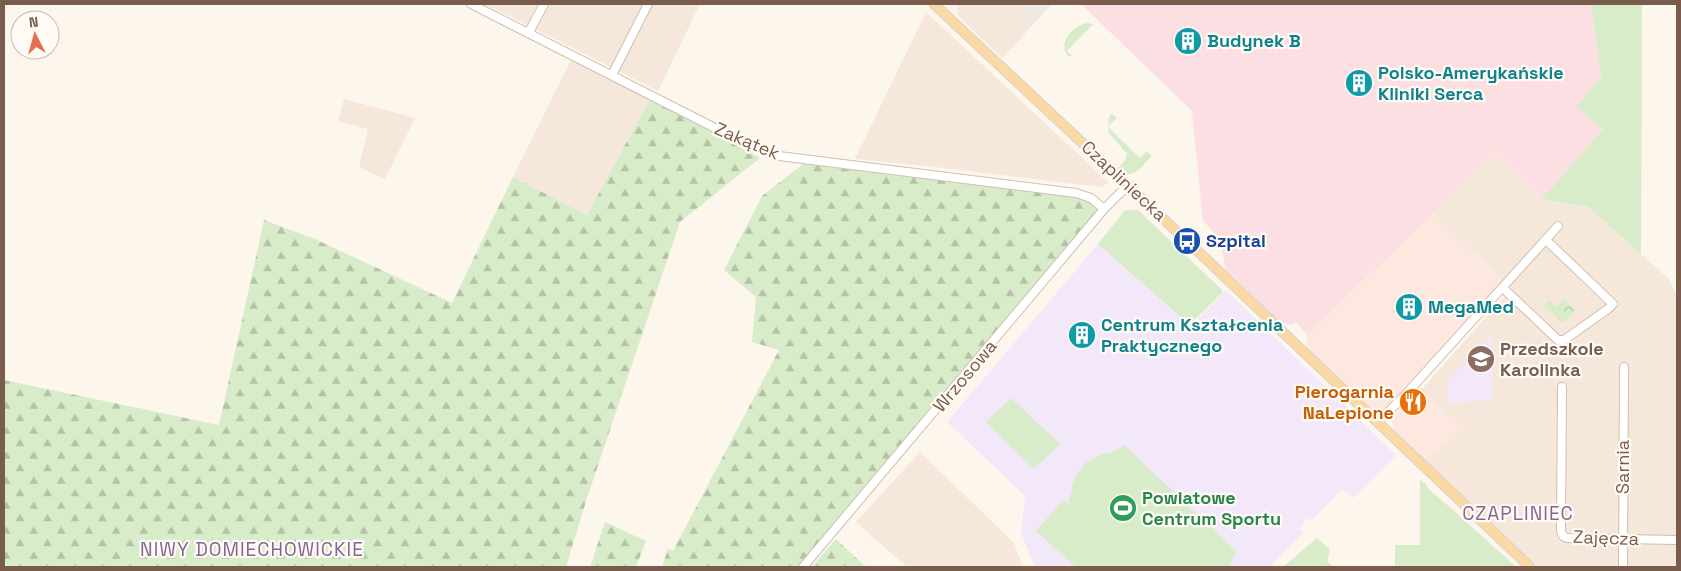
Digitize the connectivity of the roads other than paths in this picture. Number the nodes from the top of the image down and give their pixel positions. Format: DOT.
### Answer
graph roads {
  1 [pos="471,4"];
  2 [pos="544,4"];
  3 [pos="648,4"];
  4 [pos="934,4"];
  5 [pos="483,6"];
  6 [pos="529,32"];
  7 [pos="612,75"];
  8 [pos="1129,186"];
  9 [pos="1104,209"];
  10 [pos="1558,226"];
  11 [pos="1546,240"];
  12 [pos="1503,288"];
  13 [pos="1624,367"];
  14 [pos="1562,387"];
  15 [pos="1378,422"];
  16 [pos="1623,540"];
  17 [pos="1677,540"];
  18 [pos="804,567"];
  19 [pos="1530,567"];
  20 [pos="1623,567"];
  1 -- 5 [label="street, Zakątek"];
  2 -- 6 [label="street"];
  3 -- 7 [label="street"];
  4 -- 8 [label="main road, Czapliniecka"];
  5 -- 6 [label="street, Zakątek"];
  6 -- 7 [label="street, Zakątek"];
  7 -- 9 [label="street, Zakątek"];
  8 -- 9 [label="street, Wrzosowa"];
  8 -- 15 [label="main road, Czapliniecka"];
  9 -- 18 [label="street, Wrzosowa"];
  10 -- 11 [label="street"];
  11 -- 12 [label="street"];
  11 -- 12 [label="street"];
  12 -- 15 [label="street"];
  13 -- 16 [label="street, Sarnia"];
  14 -- 16 [label="street, Zajęcza"];
  15 -- 19 [label="main road, Czapliniecka"];
  16 -- 17 [label="street, Zajęcza"];
  16 -- 20 [label="street, Sarnia"];
}
